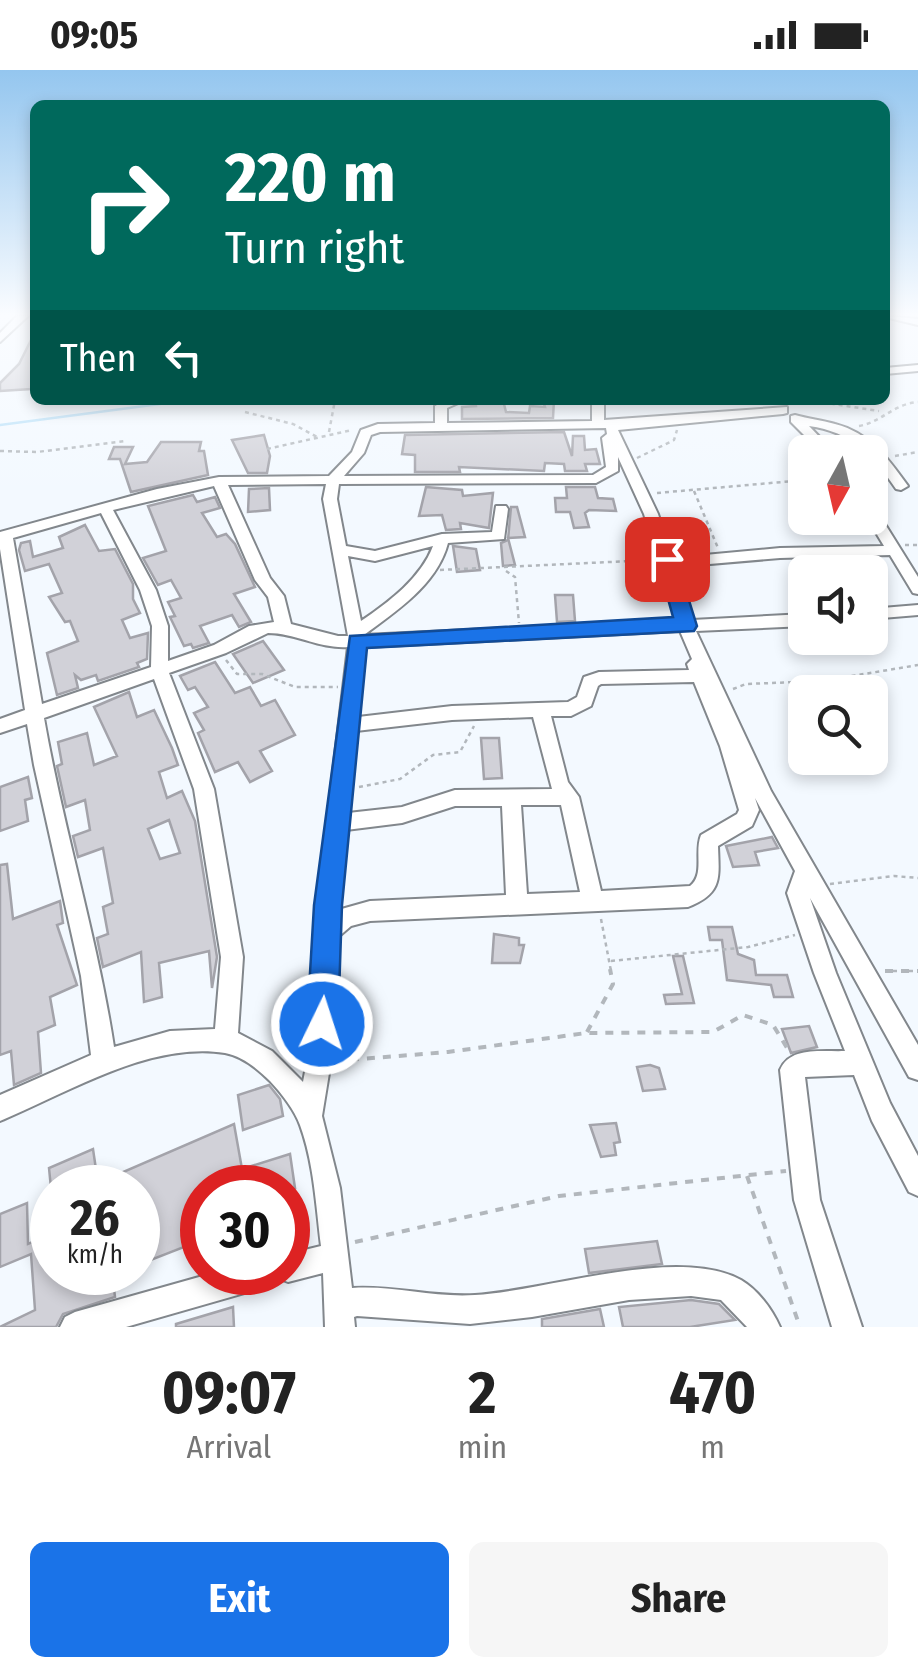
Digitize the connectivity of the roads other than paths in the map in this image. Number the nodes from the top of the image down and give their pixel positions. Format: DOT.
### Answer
graph roads {
  1 [pos="445,405"];
  2 [pos="600,405"];
  3 [pos="777,405"];
  4 [pos="799,421"];
  5 [pos="442,424"];
  6 [pos="608,425"];
  7 [pos="812,435"];
  8 [pos="333,480"];
  9 [pos="219,481"];
  10 [pos="901,486"];
  11 [pos="105,508"];
  12 [pos="501,508"];
  13 [pos="885,535"];
  14 [pos="3,536"];
  15 [pos="442,539"];
  16 [pos="340,550"];
  17 [pos="894,550"];
  18 [pos="667,561"];
  19 [pos="918,588"];
  20 [pos="918,610"];
  21 [pos="888,613"];
  22 [pos="888,617"];
  23 [pos="788,621"];
  24 [pos="918,624"];
  25 [pos="283,625"];
  26 [pos="681,625"];
  27 [pos="357,636"];
  28 [pos="159,668"];
  29 [pos="700,676"];
  30 [pos="540,708"];
  31 [pos="38,712"];
  32 [pos="348,725"];
  33 [pos="0,726"];
  34 [pos="570,798"];
  35 [pos="512,799"];
  36 [pos="340,822"];
  37 [pos="810,878"];
  38 [pos="595,898"];
  39 [pos="517,905"];
  40 [pos="329,931"];
  41 [pos="226,1041"];
  42 [pos="104,1061"];
  43 [pos="861,1063"];
  44 [pos="918,1068"];
  45 [pos="0,1108"];
  46 [pos="310,1116"];
  47 [pos="918,1183"];
  48 [pos="332,1252"];
  49 [pos="310,1260"];
  50 [pos="187,1295"];
  51 [pos="340,1315"];
  52 [pos="75,1327"];
  53 [pos="765,1327"];
  54 [pos="847,1327"];
  1 -- 5 [label="street"];
  2 -- 6 [label="street"];
  3 -- 4 [label="street"];
  3 -- 6 [label="street"];
  4 -- 7 [label="street"];
  4 -- 10 [label="street"];
  5 -- 6 [label="street"];
  5 -- 8 [label="street"];
  6 -- 8 [label="street"];
  6 -- 18 [label="street"];
  8 -- 9 [label="street"];
  8 -- 16 [label="street"];
  9 -- 11 [label="street"];
  9 -- 25 [label="street"];
  11 -- 14 [label="street"];
  11 -- 28 [label="street"];
  12 -- 15 [label="street"];
  13 -- 17 [label="street"];
  14 -- 31 [label="street"];
  15 -- 16 [label="street"];
  15 -- 27 [label="street"];
  16 -- 27 [label="street"];
  17 -- 18 [label="street"];
  17 -- 19 [label="street"];
  18 -- 26 [label="street"];
  20 -- 21 [label="street"];
  22 -- 24 [label="street"];
  23 -- 26 [label="street"];
  25 -- 27 [label="street"];
  25 -- 28 [label="street"];
  26 -- 27 [label="street"];
  26 -- 29 [label="street"];
  26 -- 37 [label="street"];
  27 -- 32 [label="street"];
  28 -- 31 [label="street"];
  28 -- 41 [label="street"];
  29 -- 30 [label="street"];
  29 -- 38 [label="street"];
  30 -- 32 [label="street"];
  30 -- 34 [label="street"];
  31 -- 33 [label="street"];
  31 -- 42 [label="street"];
  32 -- 36 [label="street"];
  34 -- 35 [label="street"];
  34 -- 38 [label="street"];
  35 -- 36 [label="street"];
  35 -- 39 [label="street"];
  36 -- 40 [label="street"];
  37 -- 43 [label="street"];
  37 -- 44 [label="street"];
  38 -- 39 [label="street"];
  39 -- 40 [label="street"];
  40 -- 46 [label="street"];
  41 -- 42 [label="street"];
  41 -- 46 [label="street"];
  42 -- 45 [label="street"];
  43 -- 47 [label="street"];
  43 -- 54 [label="street"];
  46 -- 48 [label="street"];
  48 -- 49 [label="street"];
  48 -- 51 [label="street"];
  50 -- 52 [label="street"];
  51 -- 53 [label="street"];
}
